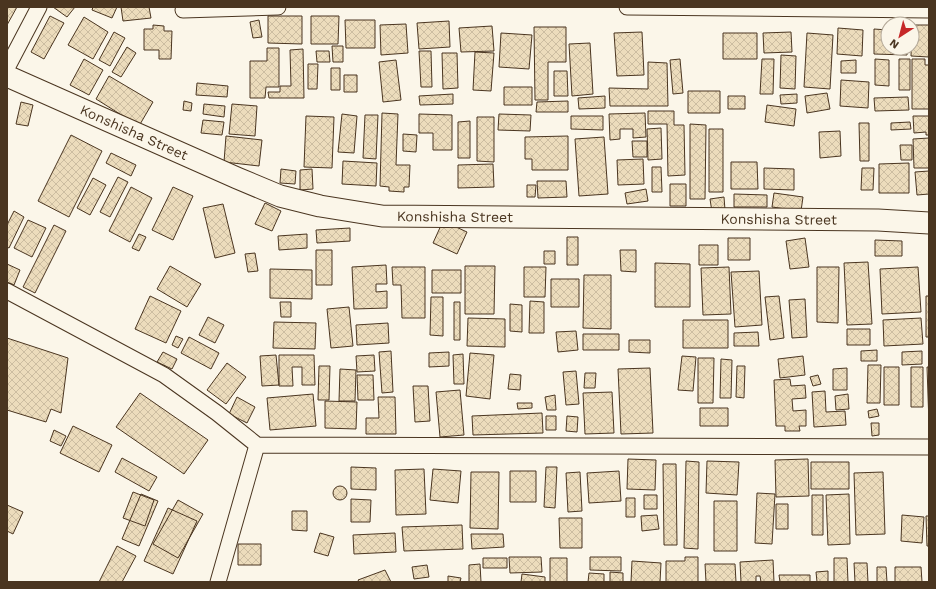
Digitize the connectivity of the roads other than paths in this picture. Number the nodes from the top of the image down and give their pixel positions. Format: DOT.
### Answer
graph roads {
  1 [pos="39,7"];
  2 [pos="278,7"];
  3 [pos="627,7"];
  4 [pos="183,10"];
  5 [pos="929,10"];
  6 [pos="7,68"];
  7 [pos="7,76"];
  8 [pos="929,223"];
  9 [pos="7,291"];
  10 [pos="258,445"];
  11 [pos="929,447"];
  12 [pos="218,582"];
  1 -- 6 [label="street"];
  2 -- 4 [label="street"];
  3 -- 5 [label="street"];
  7 -- 8 [label="street, Konshisha Street"];
  9 -- 10 [label="street"];
  10 -- 11 [label="street"];
  10 -- 12 [label="street"];
}
